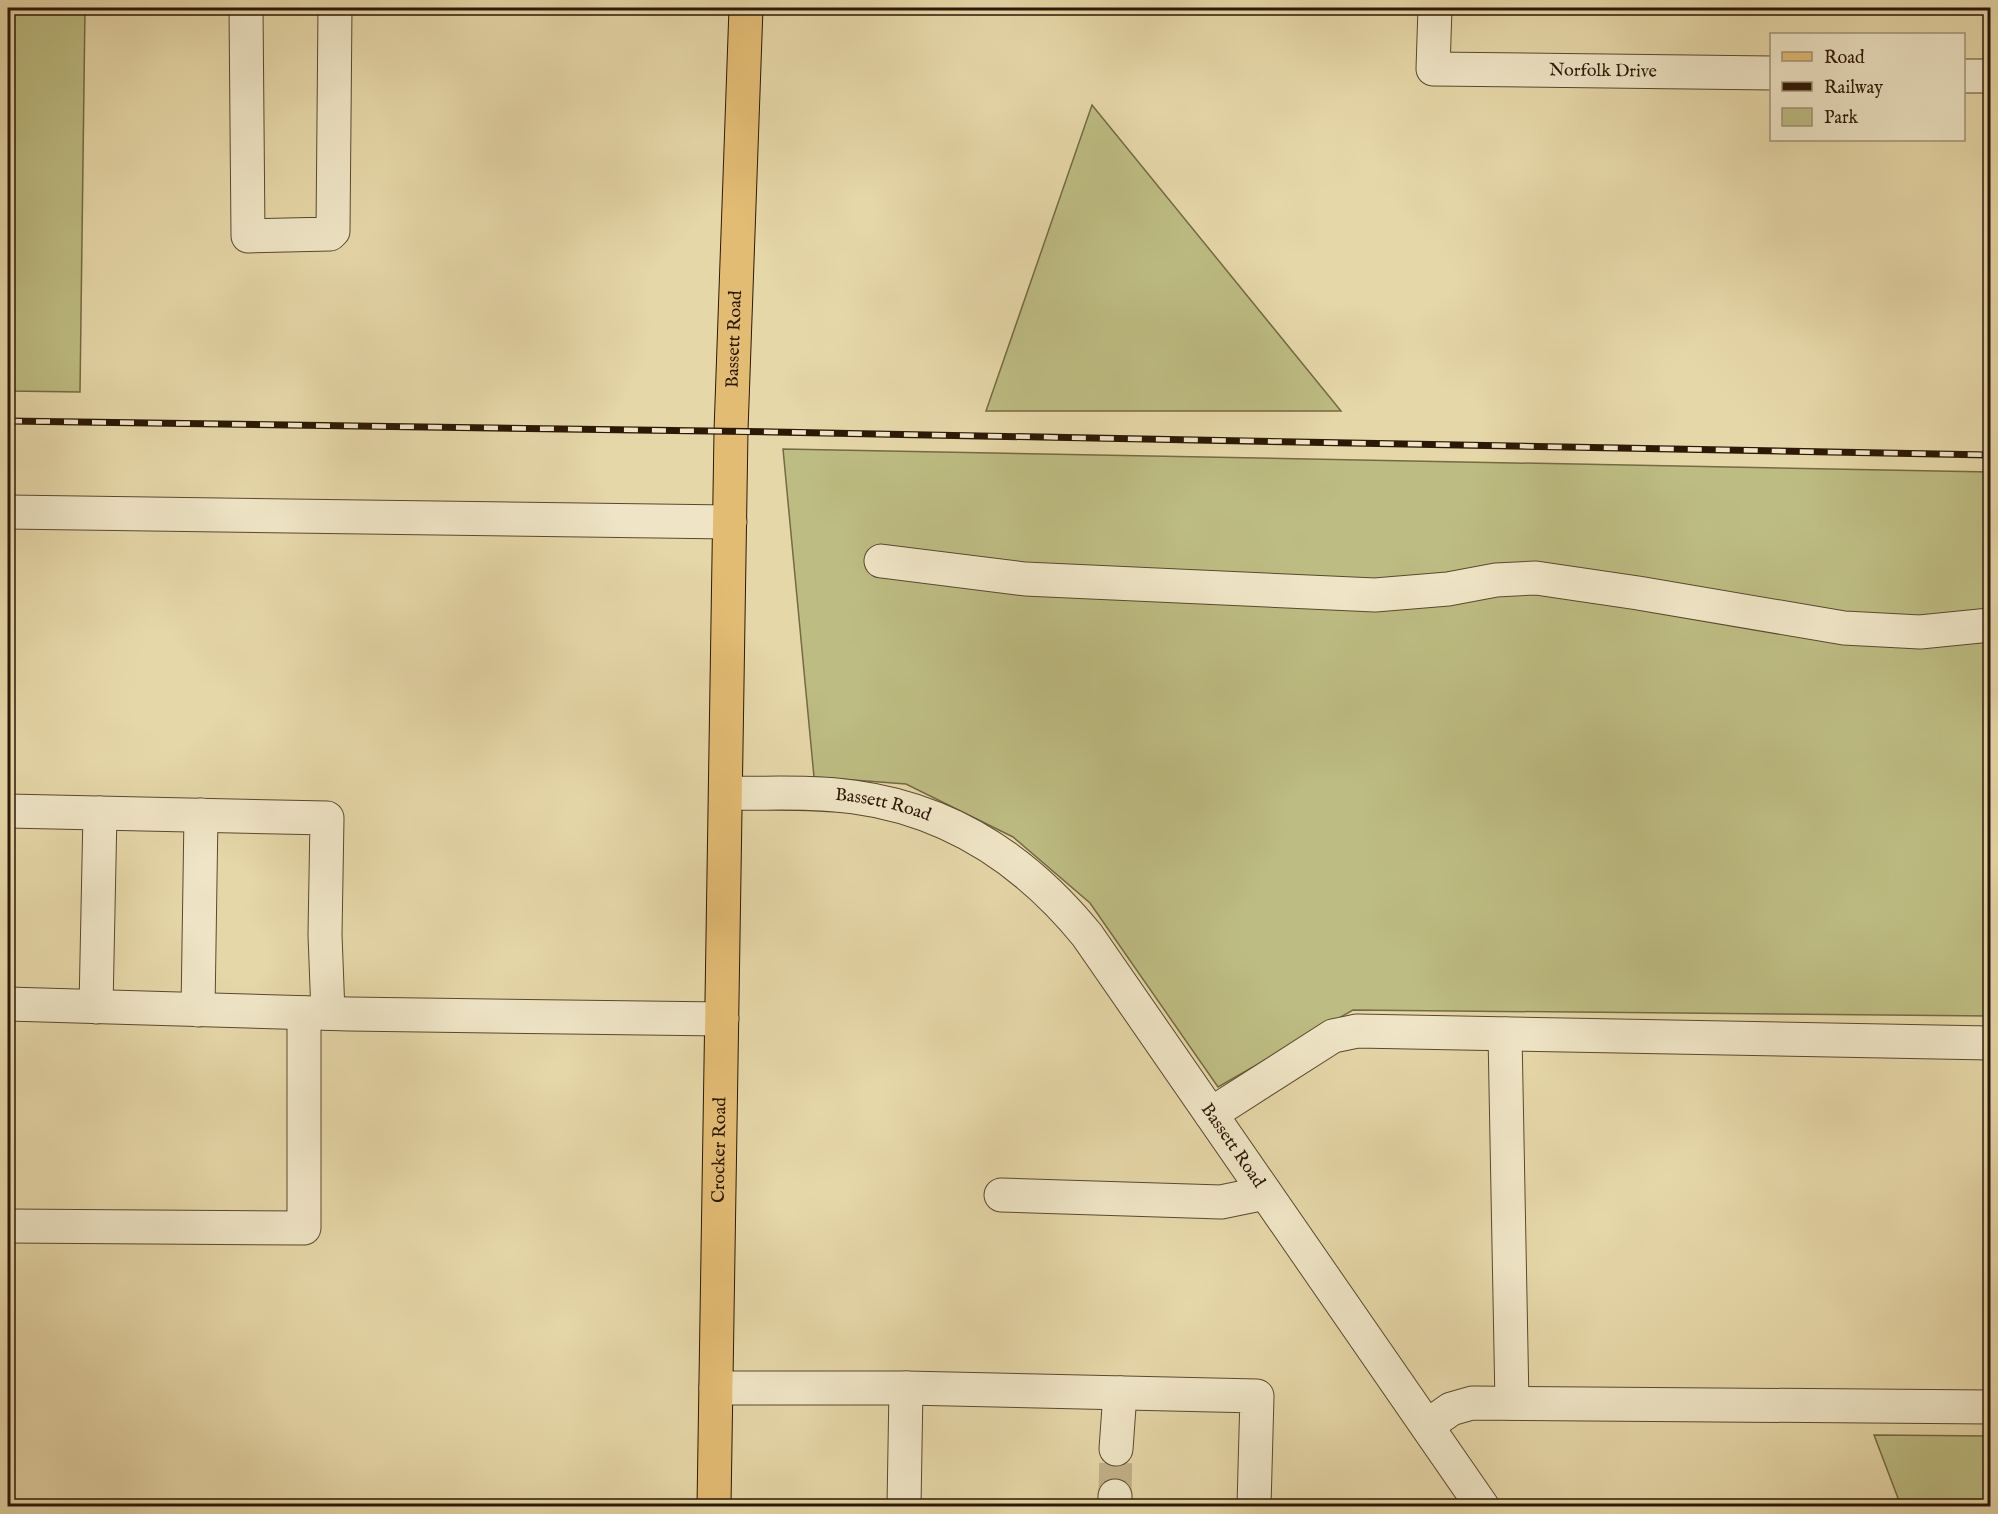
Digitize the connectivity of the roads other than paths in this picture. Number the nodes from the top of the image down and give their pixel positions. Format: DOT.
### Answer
graph roads {
  1 [pos="246,8"];
  2 [pos="335,8"];
  3 [pos="746,8"];
  4 [pos="1435,8"];
  5 [pos="1770,73"];
  6 [pos="1965,76"];
  7 [pos="1990,76"];
  8 [pos="8,512"];
  9 [pos="730,522"];
  10 [pos="881,561"];
  11 [pos="1990,625"];
  12 [pos="726,793"];
  13 [pos="8,811"];
  14 [pos="100,813"];
  15 [pos="201,815"];
  16 [pos="8,1004"];
  17 [pos="96,1007"];
  18 [pos="198,1010"];
  19 [pos="316,1013"];
  20 [pos="722,1019"];
  21 [pos="1505,1034"];
  22 [pos="1990,1043"];
  23 [pos="1211,1114"];
  24 [pos="1265,1193"];
  25 [pos="1001,1195"];
  26 [pos="8,1226"];
  27 [pos="716,1388"];
  28 [pos="906,1388"];
  29 [pos="1120,1393"];
  30 [pos="1512,1403"];
  31 [pos="1990,1407"];
  32 [pos="1427,1426"];
  33 [pos="1116,1449"];
  34 [pos="714,1506"];
  35 [pos="904,1506"];
  36 [pos="1254,1506"];
  37 [pos="1482,1506"];
  1 -- 2 [label="street"];
  3 -- 9 [label="main road, Bassett Road"];
  4 -- 5 [label="street, Norfolk Drive"];
  6 -- 7 [label="street"];
  8 -- 9 [label="street"];
  9 -- 12 [label="main road, Bassett Road"];
  10 -- 11 [label="street"];
  12 -- 20 [label="main road, Crocker Road"];
  12 -- 23 [label="street, Bassett Road"];
  13 -- 14 [label="street"];
  14 -- 15 [label="street"];
  14 -- 17 [label="street"];
  15 -- 18 [label="street"];
  15 -- 19 [label="street"];
  16 -- 17 [label="street"];
  17 -- 18 [label="street"];
  18 -- 19 [label="street"];
  19 -- 20 [label="street"];
  19 -- 26 [label="street"];
  20 -- 27 [label="main road, Crocker Road"];
  21 -- 22 [label="street"];
  21 -- 23 [label="street"];
  21 -- 30 [label="street"];
  23 -- 24 [label="street, Bassett Road"];
  24 -- 25 [label="street"];
  24 -- 32 [label="street, Bassett Road"];
  27 -- 28 [label="street"];
  27 -- 34 [label="main road, Crocker Road"];
  28 -- 29 [label="street"];
  28 -- 35 [label="street"];
  29 -- 33 [label="street"];
  29 -- 36 [label="street"];
  30 -- 31 [label="street"];
  30 -- 32 [label="street"];
  32 -- 37 [label="street, Bassett Road"];
}
